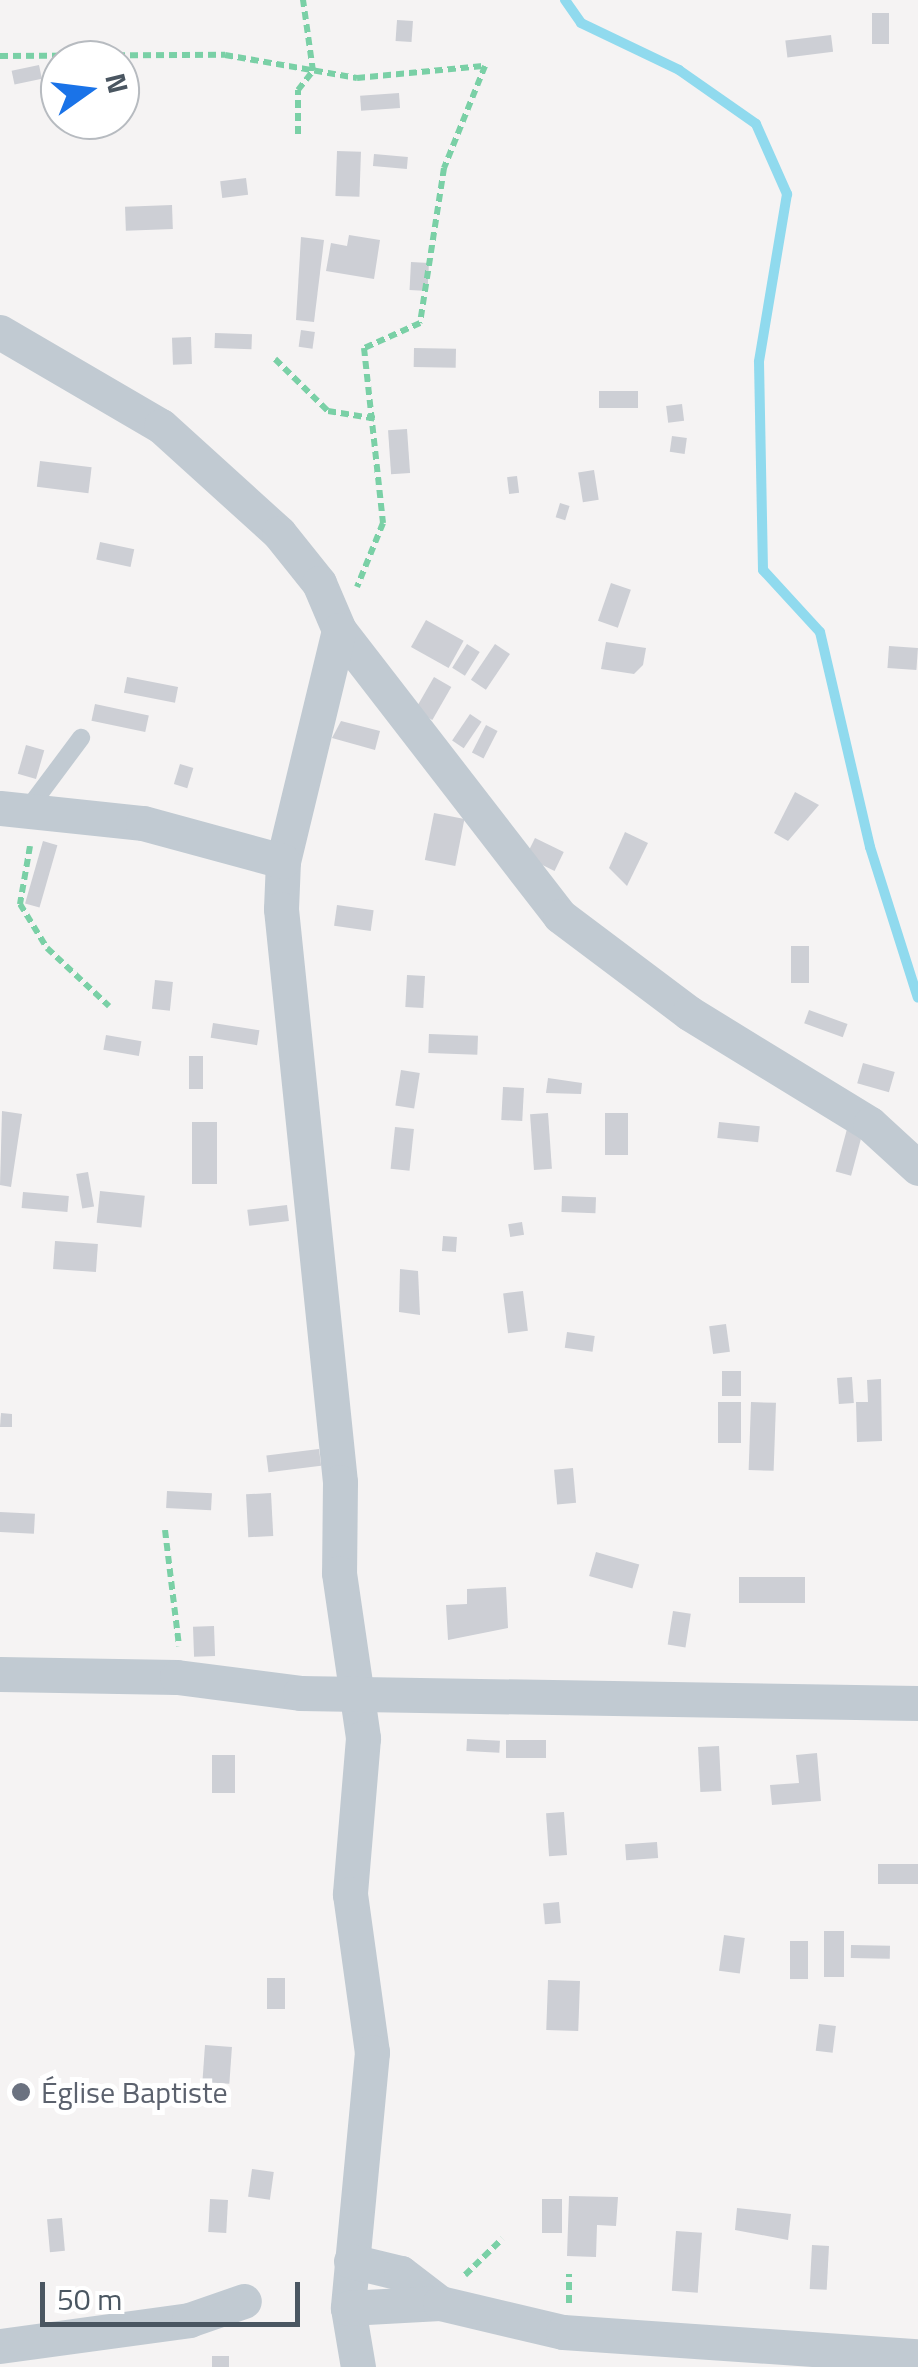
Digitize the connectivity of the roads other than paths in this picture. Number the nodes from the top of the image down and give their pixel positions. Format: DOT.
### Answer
graph roads {
  1 [pos="0,332"];
  2 [pos="339,630"];
  3 [pos="80,738"];
  4 [pos="14,808"];
  5 [pos="283,862"];
  6 [pos="918,1168"];
  7 [pos="0,1674"];
  8 [pos="357,1692"];
  9 [pos="918,1703"];
  10 [pos="351,2261"];
  11 [pos="244,2301"];
  12 [pos="440,2303"];
  13 [pos="348,2308"];
  14 [pos="0,2346"];
  15 [pos="918,2356"];
  16 [pos="358,2367"];
  1 -- 2 [label="street"];
  2 -- 5 [label="street"];
  2 -- 6 [label="street"];
  3 -- 4 [label="lane"];
  4 -- 5 [label="street"];
  5 -- 8 [label="street"];
  7 -- 8 [label="street"];
  8 -- 9 [label="street"];
  8 -- 10 [label="street"];
  10 -- 12 [label="street"];
  10 -- 13 [label="street"];
  11 -- 14 [label="street"];
  12 -- 13 [label="street"];
  12 -- 15 [label="street"];
  13 -- 16 [label="street"];
}
